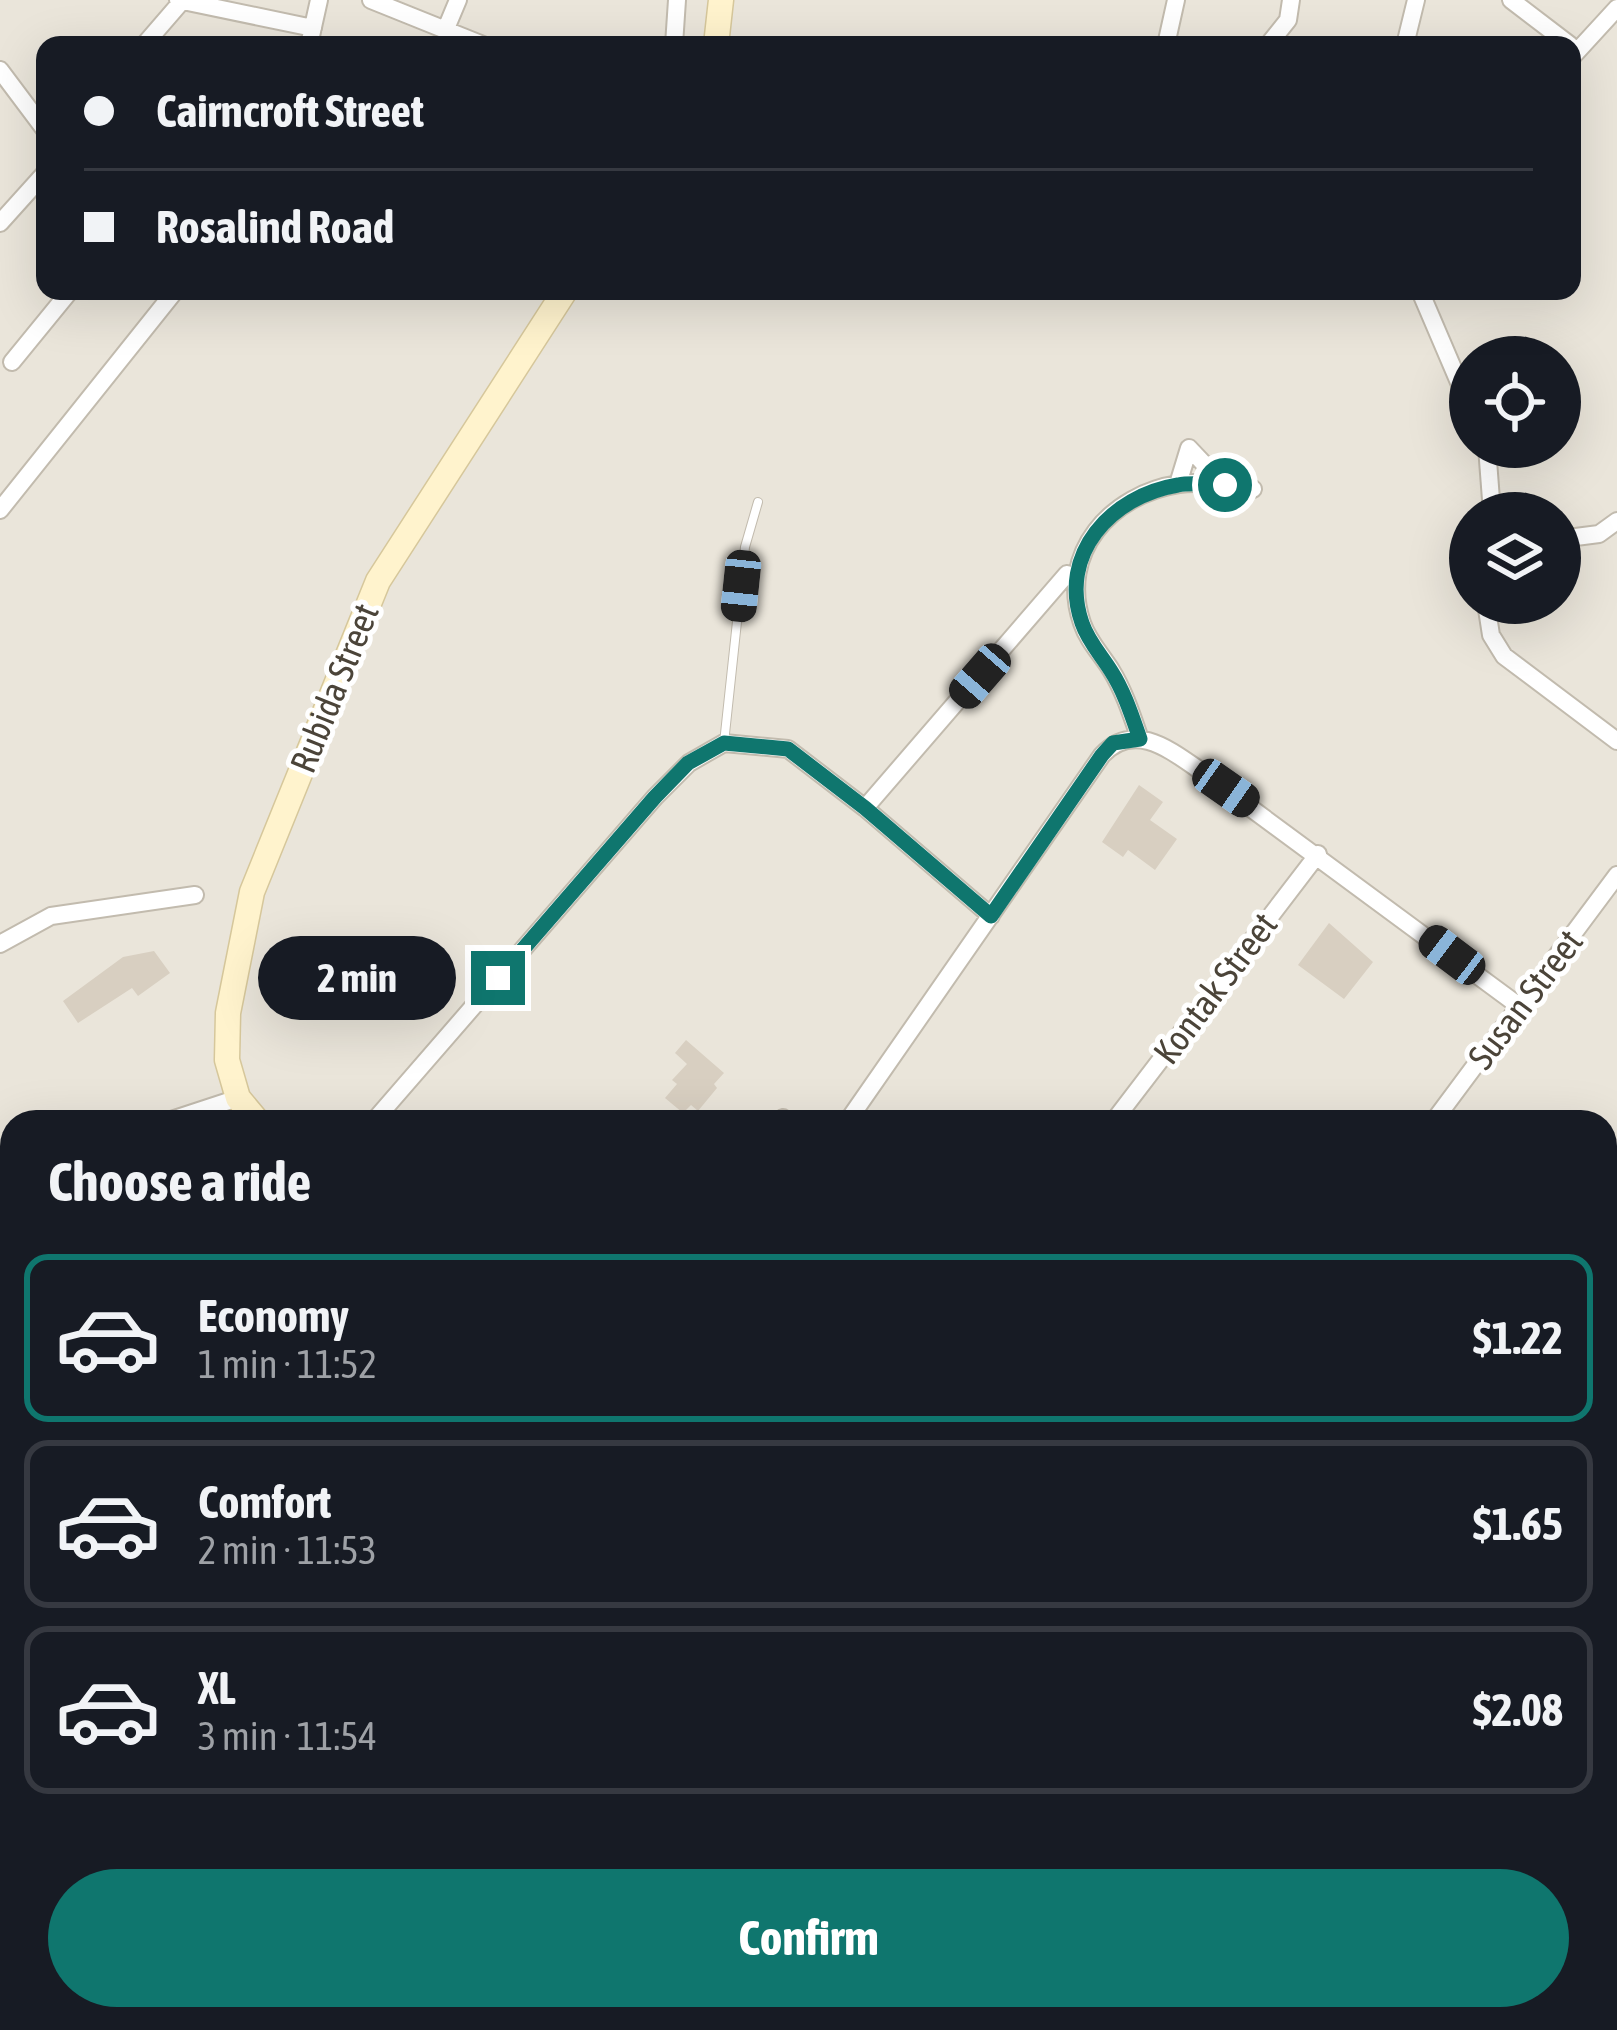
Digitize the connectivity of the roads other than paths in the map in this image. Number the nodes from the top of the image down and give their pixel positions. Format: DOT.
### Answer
graph roads {
  1 [pos="319,0"];
  2 [pos="371,0"];
  3 [pos="458,0"];
  4 [pos="677,0"];
  5 [pos="721,0"];
  6 [pos="1176,0"];
  7 [pos="1292,0"];
  8 [pos="1416,0"];
  9 [pos="1511,0"];
  10 [pos="180,1"];
  11 [pos="1617,8"];
  12 [pos="445,31"];
  13 [pos="151,36"];
  14 [pos="311,36"];
  15 [pos="459,36"];
  16 [pos="675,36"];
  17 [pos="717,36"];
  18 [pos="1168,36"];
  19 [pos="1275,36"];
  20 [pos="1408,36"];
  21 [pos="1556,36"];
  22 [pos="1581,42"];
  23 [pos="0,70"];
  24 [pos="36,118"];
  25 [pos="36,184"];
  26 [pos="0,223"];
  27 [pos="63,300"];
  28 [pos="168,300"];
  29 [pos="559,300"];
  30 [pos="1424,300"];
  31 [pos="1449,359"];
  32 [pos="12,362"];
  33 [pos="1178,484"];
  34 [pos="1225,485"];
  35 [pos="1253,489"];
  36 [pos="758,502"];
  37 [pos="0,510"];
  38 [pos="1617,521"];
  39 [pos="1581,536"];
  40 [pos="1067,574"];
  41 [pos="1489,624"];
  42 [pos="1140,739"];
  43 [pos="1617,741"];
  44 [pos="724,743"];
  45 [pos="865,808"];
  46 [pos="1318,854"];
  47 [pos="1617,875"];
  48 [pos="195,895"];
  49 [pos="991,916"];
  50 [pos="0,944"];
  51 [pos="1519,1006"];
  52 [pos="238,1098"];
  53 [pos="202,1110"];
  54 [pos="248,1110"];
  55 [pos="383,1110"];
  56 [pos="855,1110"];
  57 [pos="1122,1110"];
  58 [pos="1441,1110"];
  1 -- 14 [label="street"];
  2 -- 12 [label="street"];
  3 -- 12 [label="street"];
  4 -- 16 [label="street"];
  5 -- 17 [label="street"];
  6 -- 18 [label="street"];
  7 -- 19 [label="street"];
  8 -- 20 [label="street"];
  9 -- 21 [label="street"];
  10 -- 13 [label="street"];
  10 -- 14 [label="street"];
  11 -- 22 [label="street"];
  12 -- 15 [label="street"];
  23 -- 24 [label="street"];
  25 -- 26 [label="street"];
  27 -- 32 [label="street"];
  28 -- 37 [label="street"];
  29 -- 52 [label="street, Rubida Street"];
  30 -- 31 [label="street"];
  33 -- 34 [label="street"];
  33 -- 34 [label="street"];
  33 -- 42 [label="street"];
  34 -- 35 [label="street"];
  36 -- 44 [label="lane"];
  38 -- 39 [label="street"];
  40 -- 45 [label="street"];
  41 -- 43 [label="street"];
  42 -- 46 [label="street"];
  42 -- 49 [label="street"];
  44 -- 45 [label="street"];
  44 -- 55 [label="street"];
  45 -- 49 [label="street"];
  46 -- 51 [label="street"];
  46 -- 57 [label="street, Kontak Street"];
  47 -- 51 [label="street, Susan Street"];
  48 -- 50 [label="street"];
  49 -- 56 [label="street"];
  51 -- 58 [label="street, Susan Street"];
  52 -- 53 [label="street"];
  52 -- 54 [label="street, Rubida Street"];
}
